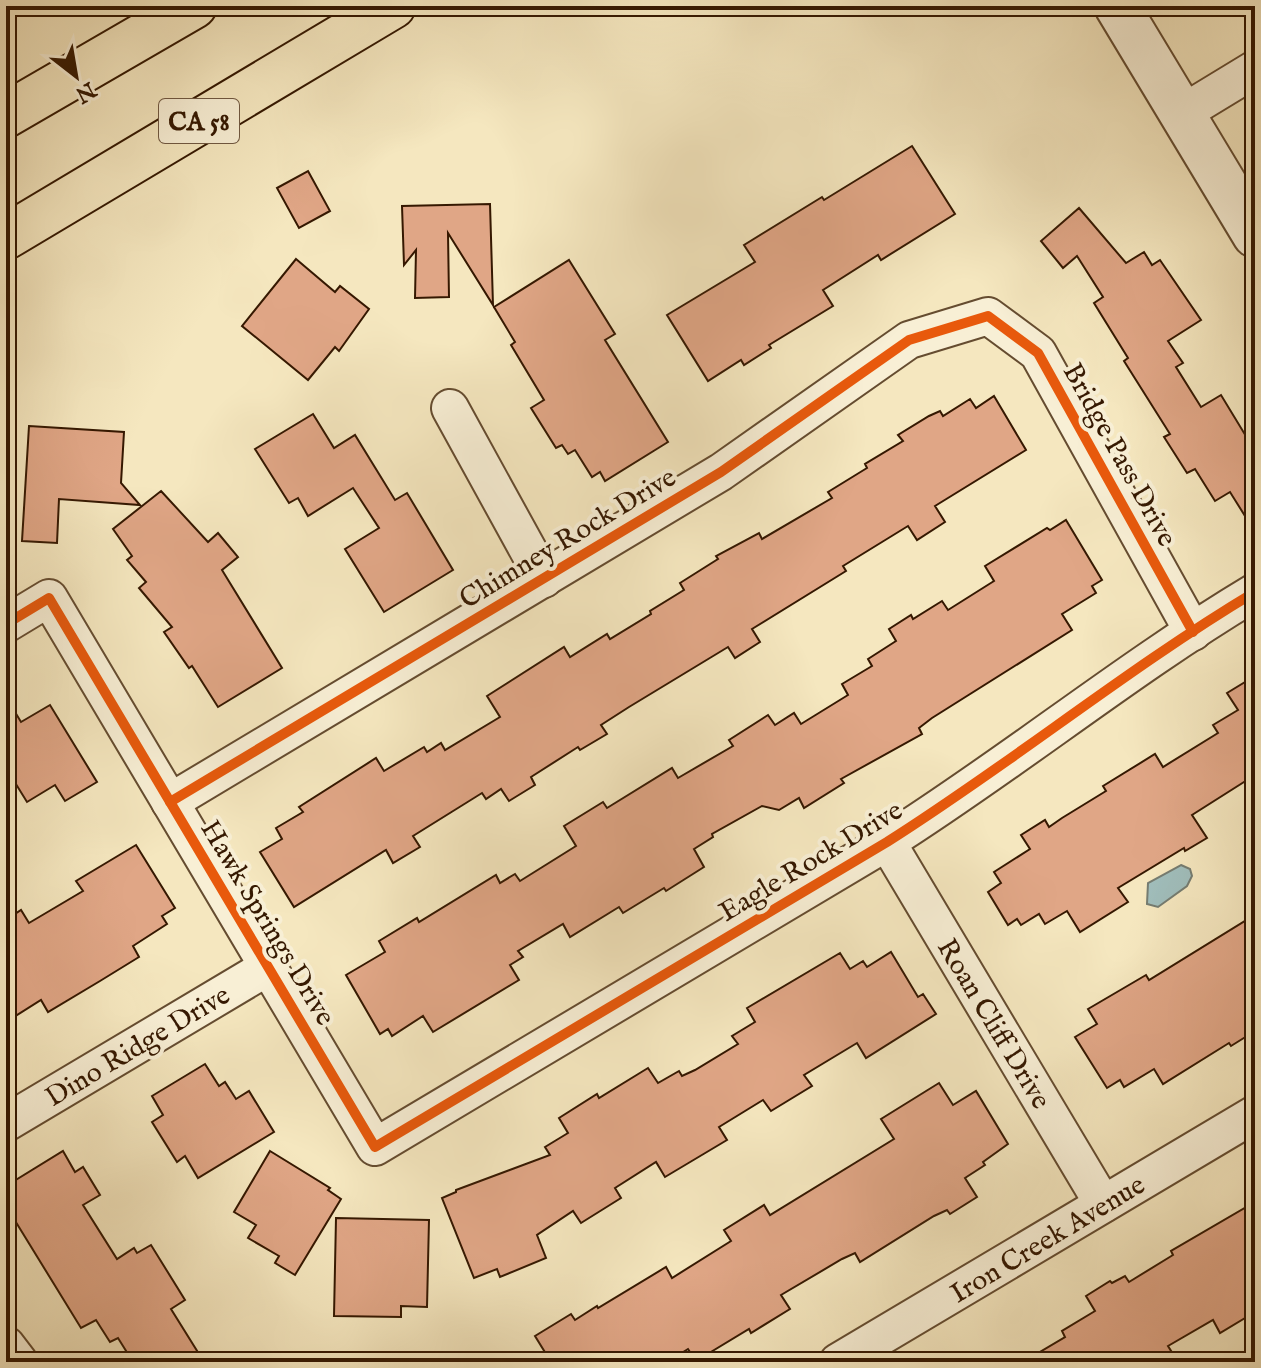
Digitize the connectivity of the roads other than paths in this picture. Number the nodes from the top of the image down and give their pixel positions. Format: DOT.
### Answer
graph roads {
  1 [pos="194,6"];
  2 [pos="393,6"];
  3 [pos="1117,6"];
  4 [pos="1255,69"];
  5 [pos="1181,114"];
  6 [pos="6,115"];
  7 [pos="1255,235"];
  8 [pos="6,237"];
  9 [pos="988,316"];
  10 [pos="450,408"];
  11 [pos="544,579"];
  12 [pos="1255,592"];
  13 [pos="6,624"];
  14 [pos="1193,632"];
  15 [pos="170,802"];
  16 [pos="887,842"];
  17 [pos="268,967"];
  18 [pos="1255,1114"];
  19 [pos="6,1123"];
  20 [pos="375,1147"];
  21 [pos="1103,1204"];
  22 [pos="6,1345"];
  23 [pos="19,1362"];
  24 [pos="838,1362"];
  1 -- 6 [label="highway"];
  2 -- 8 [label="highway, CA 58"];
  3 -- 5 [label="street"];
  4 -- 5 [label="street"];
  5 -- 7 [label="street"];
  9 -- 11 [label="street, Chimney Rock Drive"];
  9 -- 14 [label="street, Bridge Pass Drive"];
  10 -- 11 [label="street"];
  11 -- 15 [label="street, Chimney Rock Drive"];
  12 -- 14 [label="street, Eagle Rock Drive"];
  13 -- 15 [label="street, Hawk Springs Drive"];
  14 -- 16 [label="street, Eagle Rock Drive"];
  15 -- 17 [label="street, Hawk Springs Drive"];
  16 -- 20 [label="street, Eagle Rock Drive"];
  16 -- 21 [label="street, Roan Cliff Drive"];
  17 -- 19 [label="street, Dino Ridge Drive"];
  17 -- 20 [label="street, Hawk Springs Drive"];
  18 -- 21 [label="street, Iron Creek Avenue"];
  21 -- 24 [label="street, Iron Creek Avenue"];
  22 -- 23 [label="street"];
}
